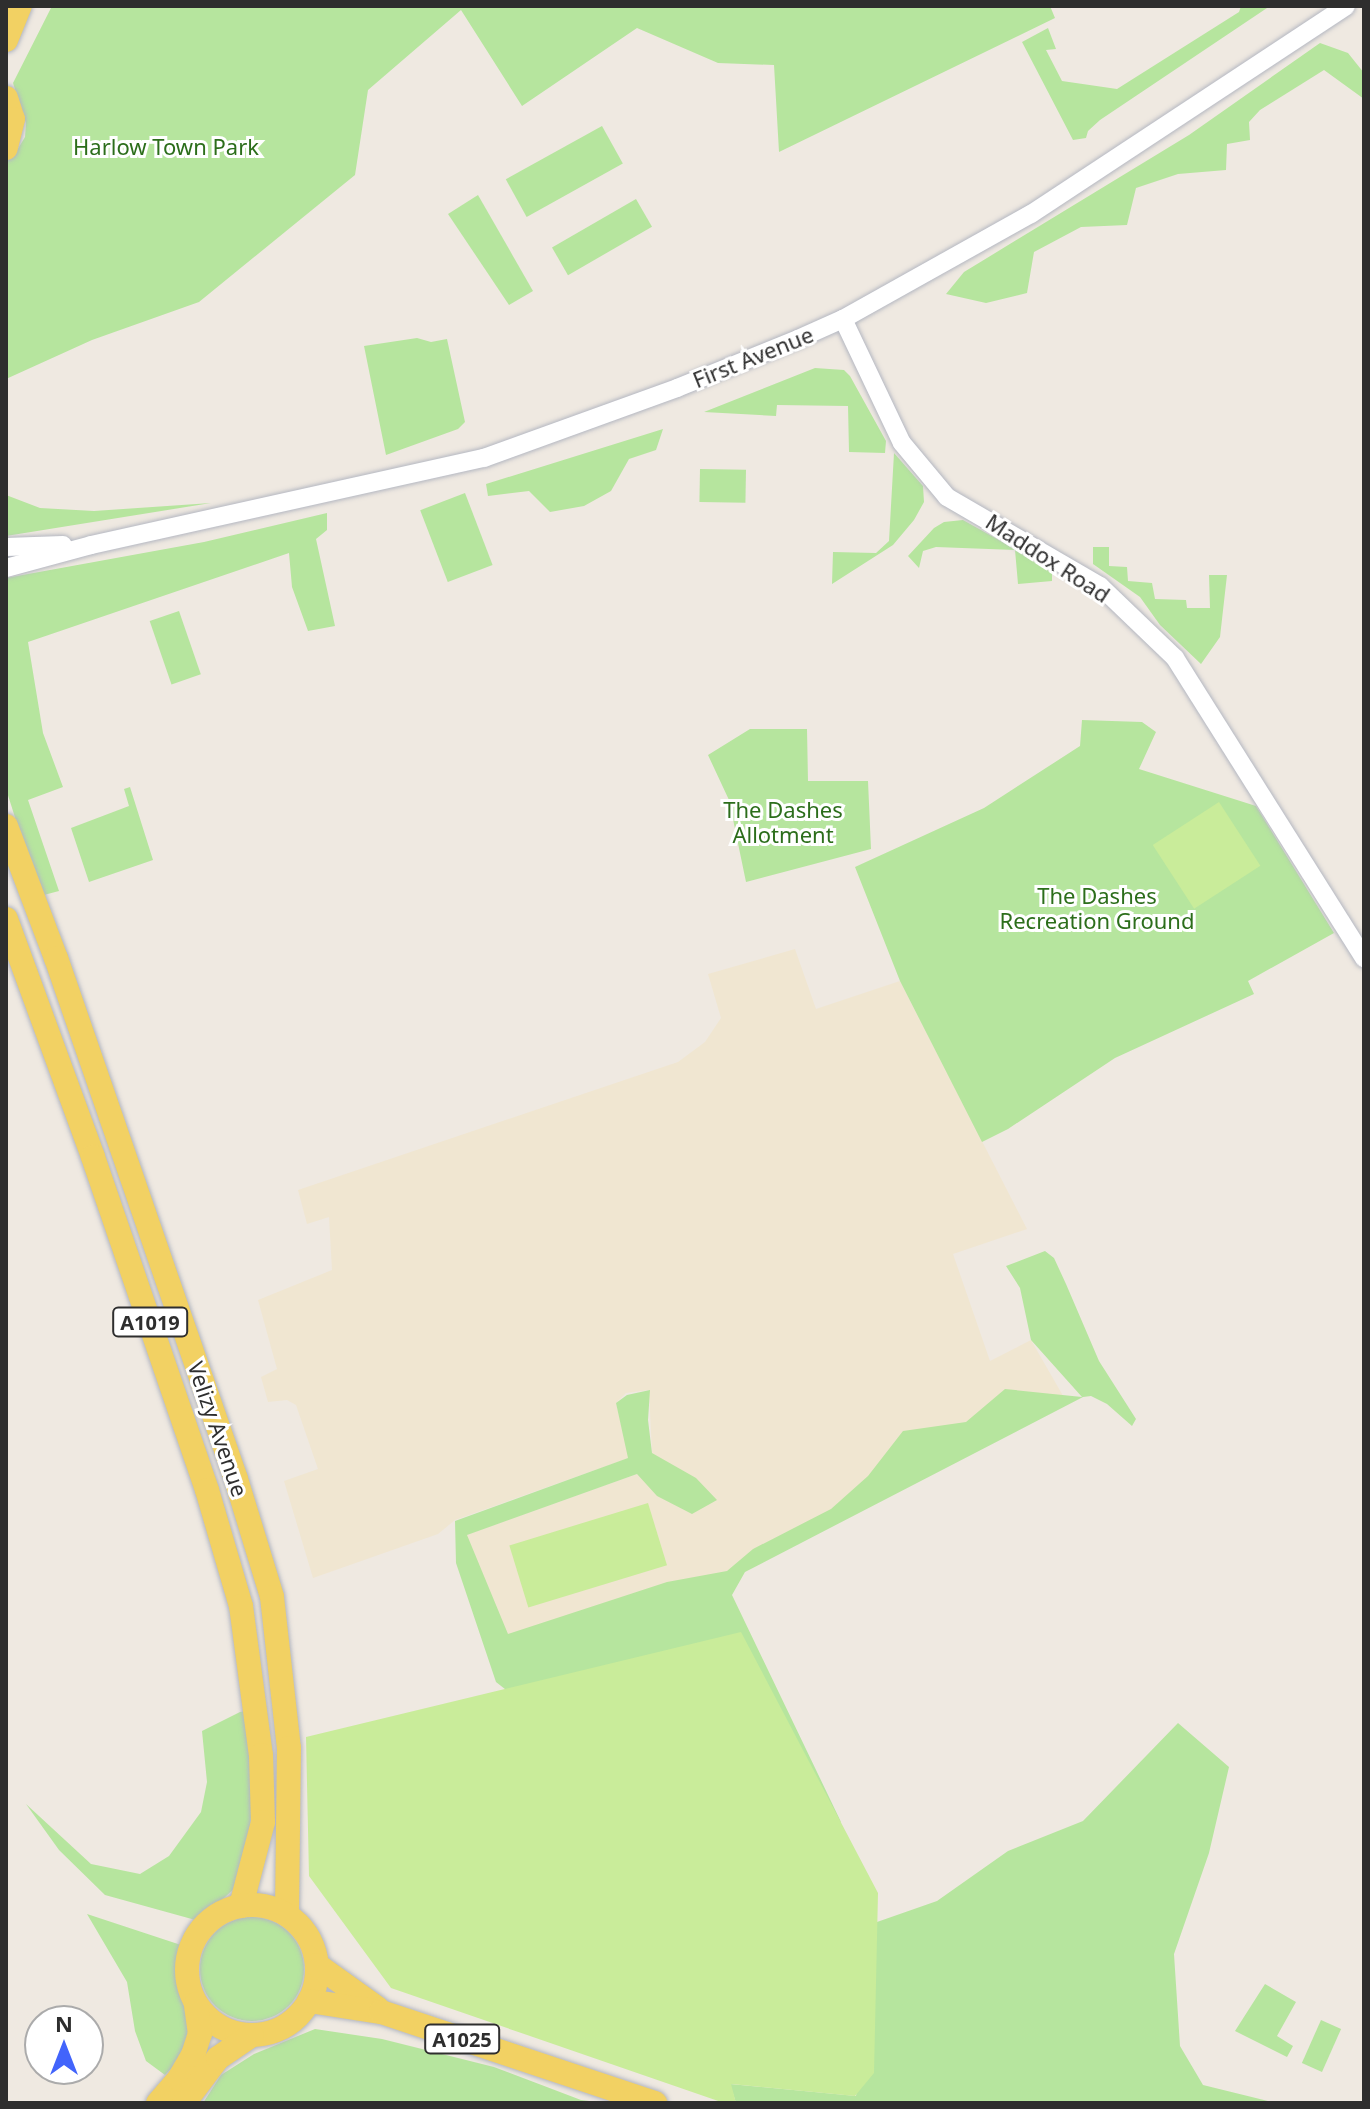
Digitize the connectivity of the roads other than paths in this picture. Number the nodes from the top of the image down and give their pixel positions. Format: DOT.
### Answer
graph roads {
  1 [pos="20,6"];
  2 [pos="1346,6"];
  3 [pos="6,40"];
  4 [pos="6,98"];
  5 [pos="6,148"];
  6 [pos="843,319"];
  7 [pos="91,545"];
  8 [pos="6,547"];
  9 [pos="6,568"];
  10 [pos="6,826"];
  11 [pos="6,919"];
  12 [pos="1364,958"];
  13 [pos="241,1906"];
  14 [pos="287,1915"];
  15 [pos="317,1965"];
  16 [pos="309,2001"];
  17 [pos="196,2004"];
  18 [pos="381,2012"];
  19 [pos="252,2035"];
  20 [pos="158,2103"];
  21 [pos="184,2103"];
  22 [pos="655,2103"];
  1 -- 3 [label="main road"];
  2 -- 6 [label="street, First Avenue"];
  4 -- 5 [label="main road"];
  6 -- 7 [label="street, First Avenue"];
  6 -- 12 [label="street, Maddox Road"];
  7 -- 8 [label="street, First Avenue"];
  7 -- 9 [label="street, First Avenue"];
  10 -- 14 [label="main road, Velizy Avenue / A1019"];
  11 -- 13 [label="main road, Velizy Avenue / A1019"];
  13 -- 14 [label="main road"];
  13 -- 17 [label="main road"];
  14 -- 15 [label="main road"];
  15 -- 16 [label="main road"];
  15 -- 18 [label="main road, A1025"];
  16 -- 18 [label="main road, A1025"];
  16 -- 19 [label="main road"];
  17 -- 19 [label="main road"];
  17 -- 20 [label="main road"];
  18 -- 22 [label="main road, A1025"];
  19 -- 21 [label="main road"];
}
